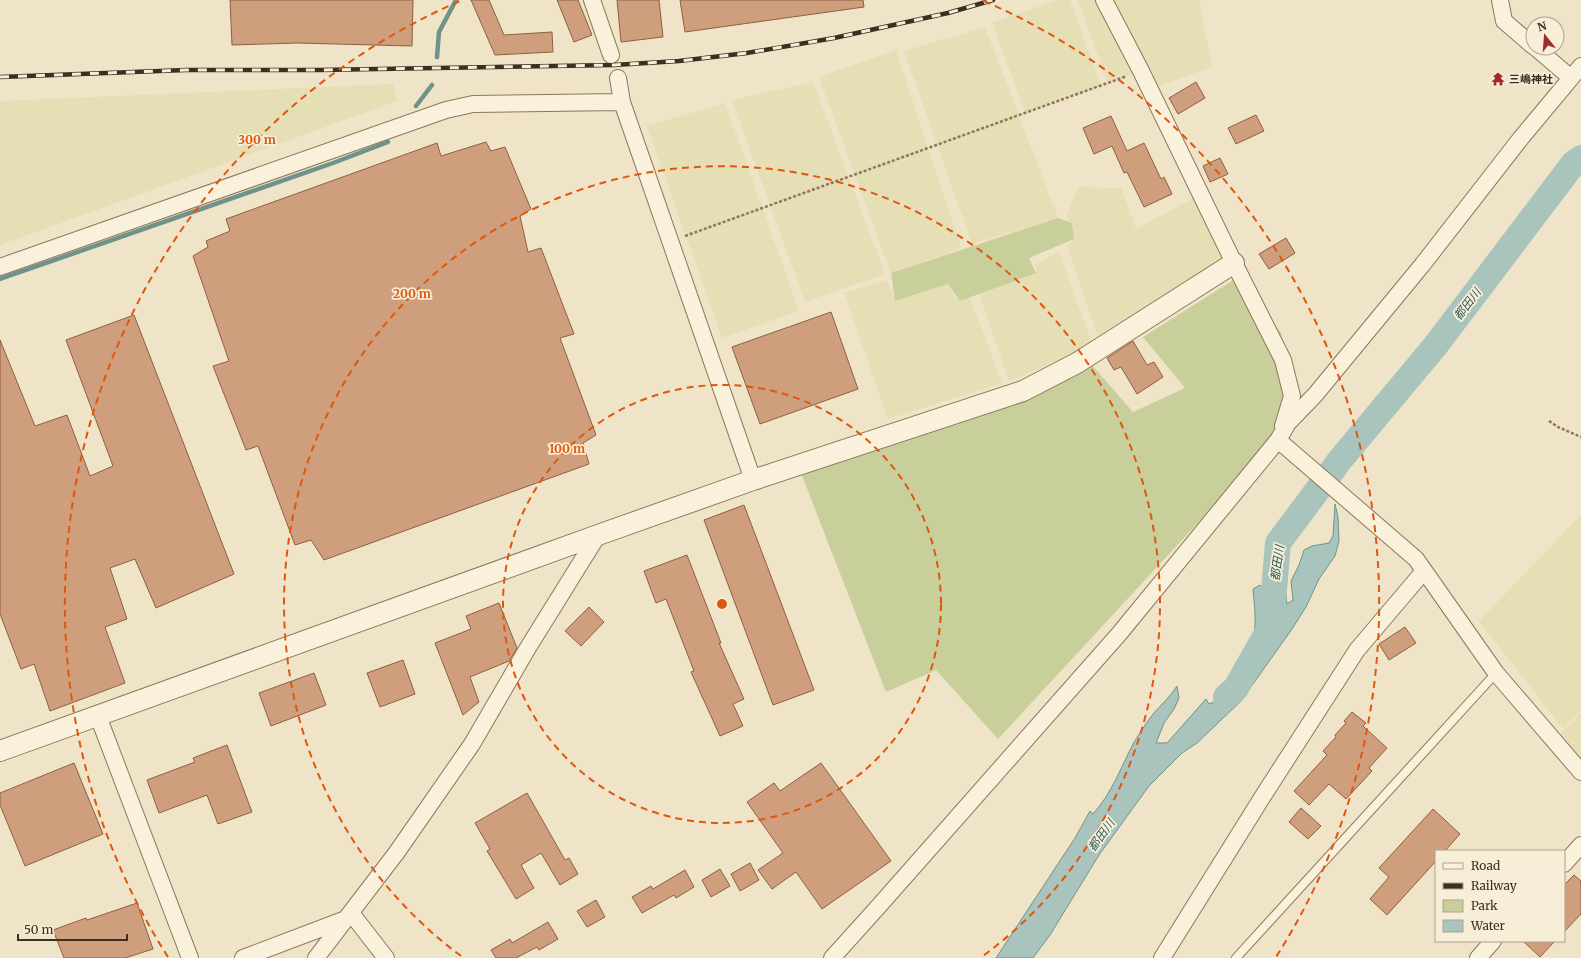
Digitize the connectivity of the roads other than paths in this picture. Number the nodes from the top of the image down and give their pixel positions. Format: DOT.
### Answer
graph roads {
  1 [pos="592,0"];
  2 [pos="1104,0"];
  3 [pos="1500,0"];
  4 [pos="1525,39"];
  5 [pos="611,55"];
  6 [pos="1545,56"];
  7 [pos="1581,66"];
  8 [pos="618,78"];
  9 [pos="1571,78"];
  10 [pos="622,102"];
  11 [pos="1234,263"];
  12 [pos="0,267"];
  13 [pos="1278,440"];
  14 [pos="754,480"];
  15 [pos="598,535"];
  16 [pos="1420,565"];
  17 [pos="1496,673"];
  18 [pos="98,716"];
  19 [pos="0,751"];
  20 [pos="1581,772"];
  21 [pos="1581,845"];
  22 [pos="1565,863"];
  23 [pos="348,916"];
  24 [pos="1492,942"];
  25 [pos="190,958"];
  26 [pos="243,958"];
  27 [pos="316,958"];
  28 [pos="386,958"];
  29 [pos="832,958"];
  30 [pos="1162,958"];
  31 [pos="1236,958"];
  32 [pos="1478,958"];
  1 -- 5 [label="street"];
  2 -- 11 [label="street"];
  3 -- 4 [label="street"];
  6 -- 9 [label="street"];
  7 -- 9 [label="street"];
  8 -- 10 [label="street"];
  9 -- 13 [label="street"];
  10 -- 12 [label="street"];
  10 -- 14 [label="street"];
  11 -- 13 [label="street"];
  11 -- 14 [label="street"];
  13 -- 16 [label="street"];
  13 -- 29 [label="street"];
  14 -- 15 [label="street"];
  15 -- 18 [label="street"];
  15 -- 23 [label="street"];
  16 -- 17 [label="street"];
  16 -- 30 [label="street"];
  17 -- 20 [label="street"];
  17 -- 31 [label="lane"];
  18 -- 19 [label="street"];
  18 -- 25 [label="street"];
  21 -- 22 [label="street"];
  23 -- 26 [label="street"];
  23 -- 27 [label="street"];
  23 -- 28 [label="street"];
  24 -- 32 [label="street"];
}
